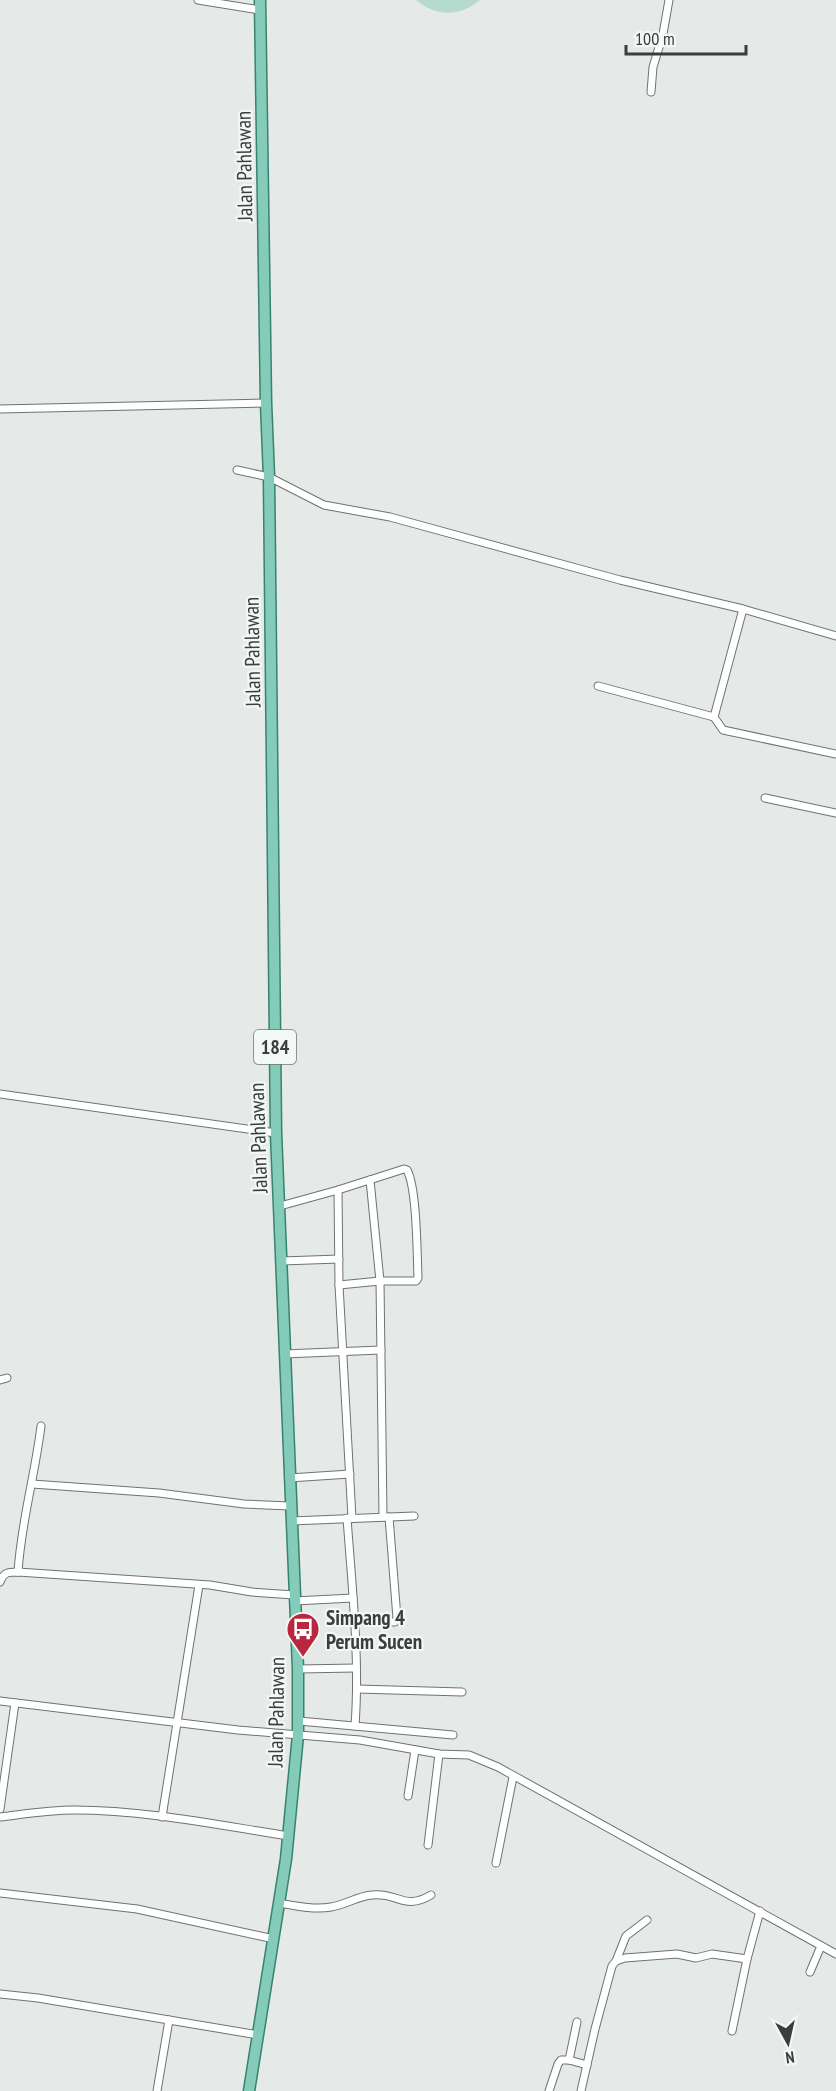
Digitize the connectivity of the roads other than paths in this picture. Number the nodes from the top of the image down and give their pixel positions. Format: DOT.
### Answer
graph roads {
  1 [pos="198,0"];
  2 [pos="669,0"];
  3 [pos="260,5"];
  4 [pos="651,92"];
  5 [pos="266,404"];
  6 [pos="0,409"];
  7 [pos="237,470"];
  8 [pos="269,477"];
  9 [pos="743,609"];
  10 [pos="836,636"];
  11 [pos="598,686"];
  12 [pos="714,717"];
  13 [pos="836,754"];
  14 [pos="765,798"];
  15 [pos="836,813"];
  16 [pos="0,1094"];
  17 [pos="276,1133"];
  18 [pos="370,1180"];
  19 [pos="338,1190"];
  20 [pos="280,1206"];
  21 [pos="339,1259"];
  22 [pos="282,1261"];
  23 [pos="380,1281"];
  24 [pos="339,1285"];
  25 [pos="381,1350"];
  26 [pos="342,1352"];
  27 [pos="284,1354"];
  28 [pos="41,1426"];
  29 [pos="350,1474"];
  30 [pos="289,1478"];
  31 [pos="32,1484"];
  32 [pos="290,1506"];
  33 [pos="414,1516"];
  34 [pos="386,1517"];
  35 [pos="349,1518"];
  36 [pos="291,1521"];
  37 [pos="18,1572"];
  38 [pos="0,1582"];
  39 [pos="200,1585"];
  40 [pos="294,1598"];
  41 [pos="353,1598"];
  42 [pos="355,1621"];
  43 [pos="356,1668"];
  44 [pos="298,1669"];
  45 [pos="357,1689"];
  46 [pos="462,1692"];
  47 [pos="0,1701"];
  48 [pos="15,1703"];
  49 [pos="298,1721"];
  50 [pos="178,1723"];
  51 [pos="355,1726"];
  52 [pos="298,1735"];
  53 [pos="453,1735"];
  54 [pos="415,1750"];
  55 [pos="439,1755"];
  56 [pos="513,1777"];
  57 [pos="408,1796"];
  58 [pos="0,1809"];
  59 [pos="0,1817"];
  60 [pos="162,1817"];
  61 [pos="289,1836"];
  62 [pos="428,1845"];
  63 [pos="496,1863"];
  64 [pos="0,1893"];
  65 [pos="431,1895"];
  66 [pos="279,1903"];
  67 [pos="760,1911"];
  68 [pos="647,1920"];
  69 [pos="273,1939"];
  70 [pos="821,1946"];
  71 [pos="836,1954"];
  72 [pos="747,1959"];
  73 [pos="616,1962"];
  74 [pos="810,1972"];
  75 [pos="0,1994"];
  76 [pos="169,2020"];
  77 [pos="576,2022"];
  78 [pos="732,2031"];
  79 [pos="258,2035"];
  80 [pos="569,2060"];
  81 [pos="587,2065"];
  82 [pos="157,2091"];
  83 [pos="249,2091"];
  84 [pos="549,2091"];
  85 [pos="581,2091"];
  1 -- 3 [label="street"];
  2 -- 4 [label="street"];
  3 -- 5 [label="main road, Jalan Pahlawan / 184"];
  5 -- 6 [label="street"];
  5 -- 8 [label="main road, Jalan Pahlawan / 184"];
  7 -- 8 [label="street"];
  8 -- 9 [label="street"];
  8 -- 17 [label="main road, Jalan Pahlawan / 184"];
  9 -- 10 [label="street"];
  9 -- 12 [label="street"];
  11 -- 12 [label="street"];
  12 -- 13 [label="street"];
  14 -- 15 [label="street"];
  16 -- 17 [label="street"];
  17 -- 20 [label="main road, Jalan Pahlawan / 184"];
  18 -- 19 [label="street"];
  18 -- 23 [label="street"];
  18 -- 23 [label="street"];
  19 -- 20 [label="street"];
  19 -- 21 [label="street"];
  20 -- 22 [label="main road, Jalan Pahlawan / 184"];
  21 -- 22 [label="street"];
  21 -- 24 [label="street"];
  22 -- 27 [label="main road, Jalan Pahlawan / 184"];
  23 -- 24 [label="street"];
  23 -- 25 [label="street"];
  24 -- 26 [label="street"];
  25 -- 26 [label="street"];
  25 -- 34 [label="street"];
  26 -- 27 [label="street"];
  26 -- 29 [label="street"];
  27 -- 30 [label="main road, Jalan Pahlawan / 184"];
  28 -- 31 [label="street"];
  29 -- 30 [label="street"];
  29 -- 35 [label="street"];
  30 -- 32 [label="main road, Jalan Pahlawan / 184"];
  31 -- 32 [label="street"];
  31 -- 37 [label="street"];
  32 -- 36 [label="main road, Jalan Pahlawan / 184"];
  33 -- 34 [label="street"];
  34 -- 35 [label="street"];
  34 -- 42 [label="street"];
  35 -- 36 [label="street"];
  35 -- 41 [label="street"];
  36 -- 40 [label="main road, Jalan Pahlawan / 184"];
  37 -- 38 [label="street"];
  37 -- 39 [label="street"];
  39 -- 40 [label="street"];
  39 -- 50 [label="street"];
  40 -- 41 [label="street"];
  40 -- 44 [label="main road, Jalan Pahlawan / 184"];
  41 -- 42 [label="street"];
  42 -- 43 [label="street"];
  43 -- 44 [label="street"];
  43 -- 45 [label="street"];
  44 -- 49 [label="main road, Jalan Pahlawan / 184"];
  45 -- 46 [label="street"];
  45 -- 51 [label="street"];
  47 -- 48 [label="street"];
  48 -- 50 [label="street"];
  48 -- 58 [label="street"];
  49 -- 51 [label="street"];
  49 -- 52 [label="main road, Jalan Pahlawan / 184"];
  50 -- 52 [label="street"];
  50 -- 60 [label="street"];
  51 -- 53 [label="street"];
  52 -- 54 [label="street"];
  52 -- 61 [label="main road, Jalan Pahlawan / 184"];
  54 -- 55 [label="street"];
  54 -- 57 [label="street"];
  55 -- 56 [label="street"];
  55 -- 62 [label="street"];
  56 -- 63 [label="street"];
  56 -- 67 [label="street"];
  59 -- 60 [label="street"];
  60 -- 61 [label="street"];
  61 -- 66 [label="main road, Jalan Pahlawan / 184"];
  64 -- 69 [label="street"];
  65 -- 66 [label="street"];
  66 -- 69 [label="main road, Jalan Pahlawan / 184"];
  67 -- 70 [label="street"];
  67 -- 72 [label="street"];
  68 -- 73 [label="street"];
  69 -- 79 [label="main road, Jalan Pahlawan / 184"];
  70 -- 71 [label="street"];
  70 -- 74 [label="street"];
  72 -- 73 [label="street"];
  72 -- 78 [label="street"];
  73 -- 81 [label="street"];
  75 -- 76 [label="street"];
  76 -- 79 [label="street"];
  76 -- 82 [label="street"];
  77 -- 80 [label="street"];
  79 -- 83 [label="main road, Jalan Pahlawan / 184"];
  80 -- 81 [label="street"];
  80 -- 84 [label="street"];
  81 -- 85 [label="street"];
}
